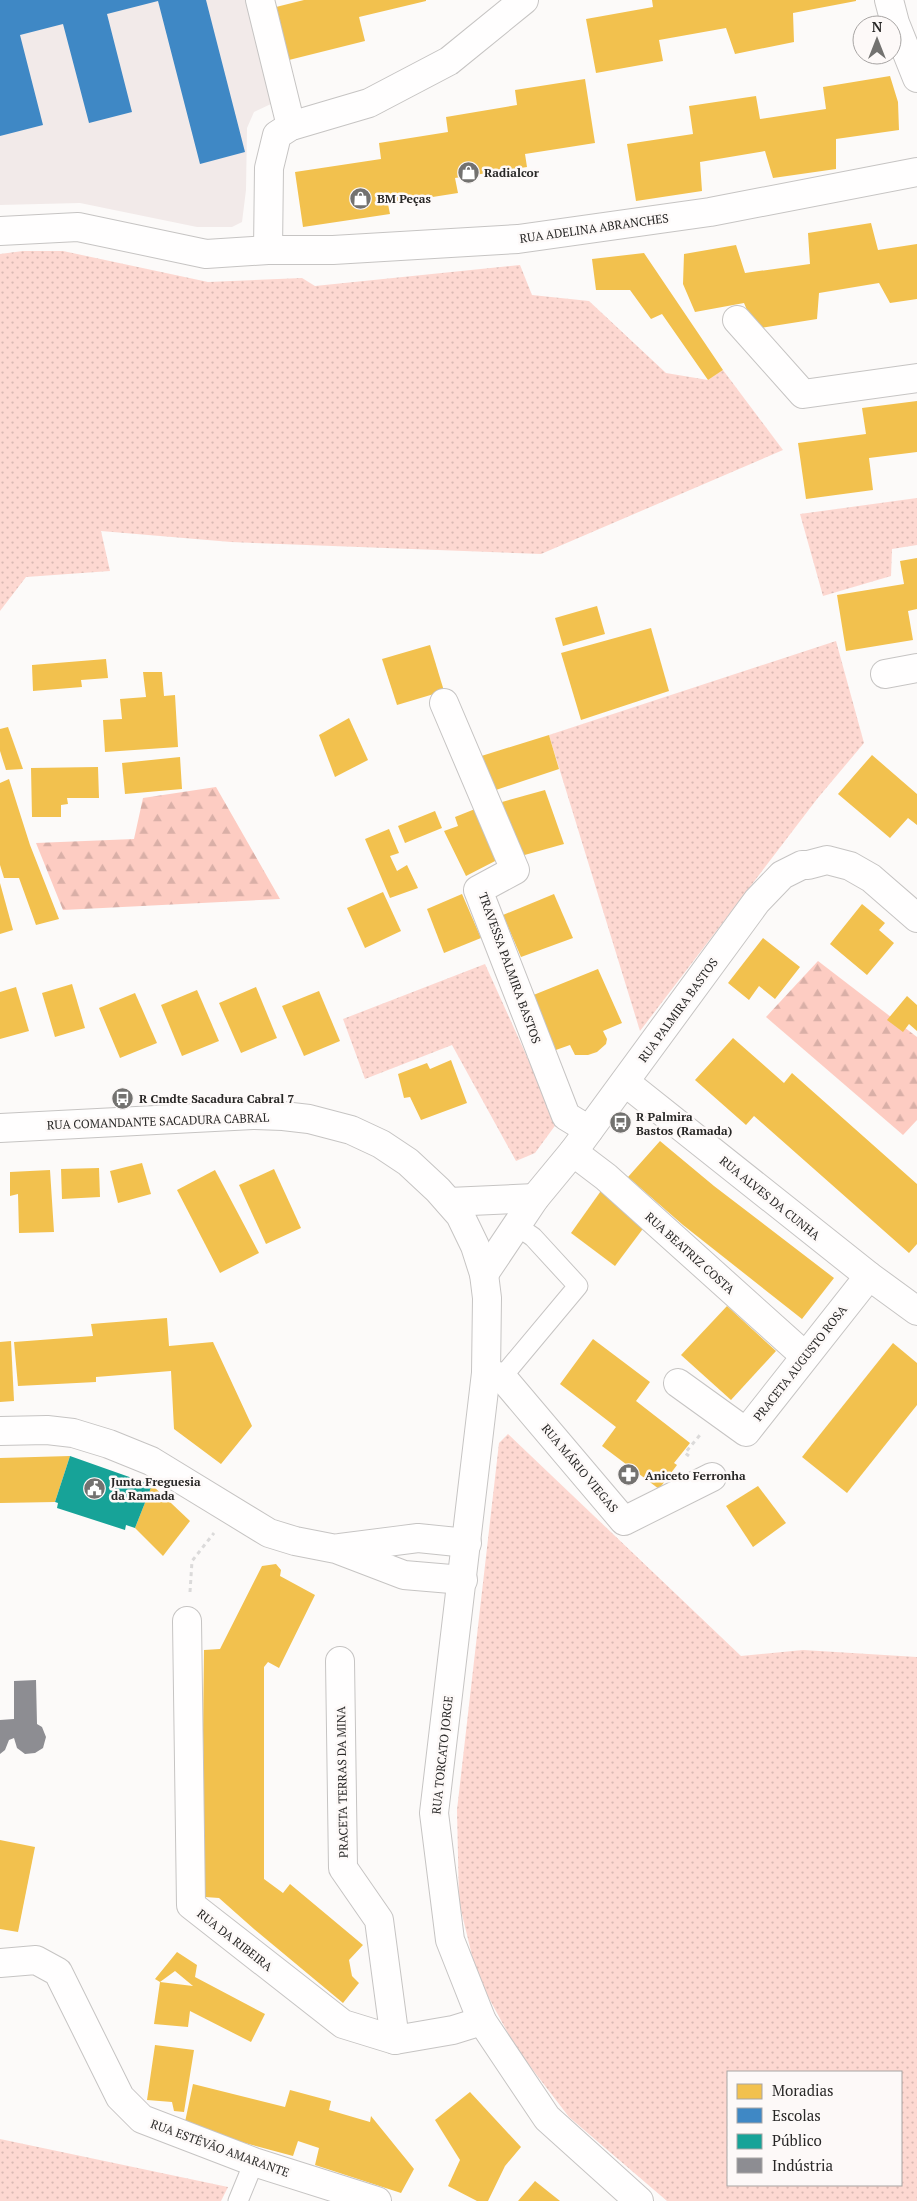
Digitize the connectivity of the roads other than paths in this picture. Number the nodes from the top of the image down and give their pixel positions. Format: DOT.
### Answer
graph roads {
  1 [pos="260,0"];
  2 [pos="524,0"];
  3 [pos="889,0"];
  4 [pos="917,78"];
  5 [pos="291,126"];
  6 [pos="917,172"];
  7 [pos="0,231"];
  8 [pos="268,250"];
  9 [pos="737,320"];
  10 [pos="917,378"];
  11 [pos="917,668"];
  12 [pos="885,674"];
  13 [pos="444,703"];
  14 [pos="917,918"];
  15 [pos="625,1082"];
  16 [pos="0,1128"];
  17 [pos="589,1130"];
  18 [pos="573,1152"];
  19 [pos="535,1198"];
  20 [pos="449,1202"];
  21 [pos="517,1226"];
  22 [pos="484,1274"];
  23 [pos="869,1276"];
  24 [pos="917,1312"];
  25 [pos="805,1356"];
  26 [pos="494,1375"];
  27 [pos="678,1383"];
  28 [pos="0,1431"];
  29 [pos="712,1477"];
  30 [pos="467,1542"];
  31 [pos="336,1549"];
  32 [pos="463,1580"];
  33 [pos="187,1621"];
  34 [pos="340,1661"];
  35 [pos="0,1962"];
  36 [pos="482,2020"];
  37 [pos="395,2040"];
  38 [pos="254,2162"];
  39 [pos="239,2197"];
  40 [pos="377,2201"];
  41 [pos="639,2201"];
  1 -- 5 [label="street"];
  2 -- 5 [label="street"];
  3 -- 4 [label="street"];
  5 -- 8 [label="street"];
  6 -- 8 [label="street, RUA ADELINA ABRANCHES"];
  7 -- 8 [label="street, RUA ADELINA ABRANCHES"];
  9 -- 10 [label="street"];
  11 -- 12 [label="street"];
  13 -- 17 [label="street, TRAVESSA PALMIRA BASTOS"];
  14 -- 15 [label="street, RUA PALMIRA BASTOS"];
  15 -- 17 [label="street, RUA PALMIRA BASTOS"];
  15 -- 23 [label="street, RUA ALVES DA CUNHA"];
  16 -- 20 [label="street, RUA COMANDANTE SACADURA CABRAL"];
  17 -- 18 [label="street, RUA PALMIRA BASTOS"];
  18 -- 19 [label="street, RUA PALMIRA BASTOS"];
  18 -- 25 [label="street, RUA BEATRIZ COSTA"];
  19 -- 20 [label="street"];
  19 -- 21 [label="street, RUA PALMIRA BASTOS"];
  20 -- 22 [label="street, RUA COMANDANTE SACADURA CABRAL"];
  21 -- 22 [label="street, RUA PALMIRA BASTOS"];
  21 -- 26 [label="lane"];
  22 -- 26 [label="street, RUA TORCATO JORGE"];
  23 -- 24 [label="street, RUA ALVES DA CUNHA"];
  23 -- 25 [label="street, PRACETA AUGUSTO ROSA"];
  25 -- 27 [label="street, PRACETA AUGUSTO ROSA"];
  26 -- 29 [label="street, RUA MÁRIO VIEGAS"];
  26 -- 30 [label="street, RUA TORCATO JORGE"];
  28 -- 31 [label="street"];
  30 -- 31 [label="street"];
  30 -- 32 [label="street, RUA TORCATO JORGE"];
  31 -- 32 [label="street"];
  32 -- 36 [label="street, RUA TORCATO JORGE"];
  33 -- 37 [label="street, RUA DA RIBEIRA"];
  34 -- 37 [label="street, PRACETA TERRAS DA MINA"];
  35 -- 38 [label="street, RUA ESTÊVÃO AMARANTE"];
  36 -- 37 [label="street, RUA DA RIBEIRA"];
  36 -- 41 [label="street, RUA TORCATO JORGE"];
  38 -- 39 [label="lane"];
  38 -- 40 [label="street, RUA ESTÊVÃO AMARANTE"];
}
